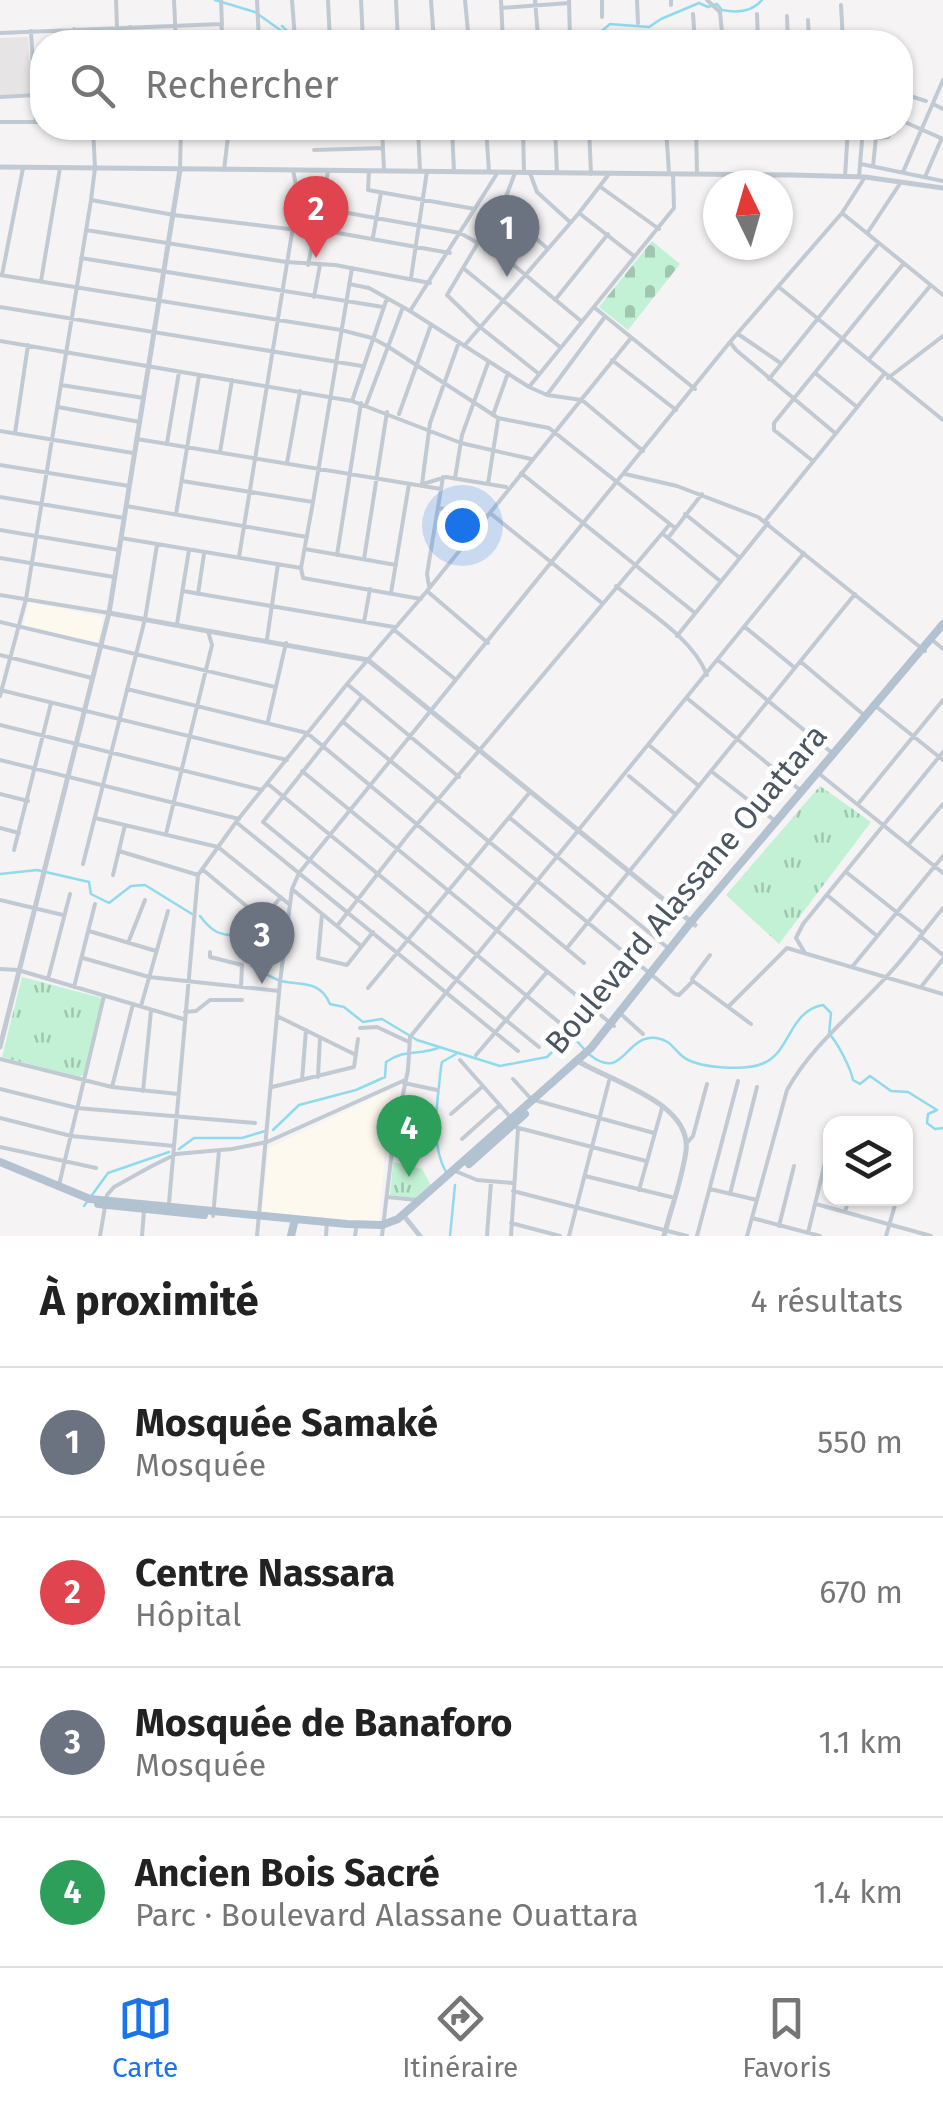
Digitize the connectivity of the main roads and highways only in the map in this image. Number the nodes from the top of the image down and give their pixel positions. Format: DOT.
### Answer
graph roads {
  1 [pos="943,627"];
  2 [pos="875,706"];
  3 [pos="857,728"];
  4 [pos="818,772"];
  5 [pos="777,822"];
  6 [pos="651,975"];
  7 [pos="612,1025"];
  8 [pos="0,1163"];
  9 [pos="294,1221"];
  10 [pos="327,1228"];
  11 [pos="354,1229"];
  12 [pos="382,1230"];
  13 [pos="291,1236"];
  1 -- 2 [label="main road, Boulevard Alassane Ouattara"];
  2 -- 3 [label="main road, Boulevard Alassane Ouattara"];
  2 -- 3 [label="main road, Boulevard Alassane Ouattara"];
  3 -- 4 [label="main road, Boulevard Alassane Ouattara"];
  3 -- 4 [label="main road, Boulevard Alassane Ouattara"];
  4 -- 5 [label="main road, Boulevard Alassane Ouattara"];
  4 -- 5 [label="main road, Boulevard Alassane Ouattara"];
  5 -- 6 [label="main road, Boulevard Alassane Ouattara"];
  6 -- 7 [label="main road, Boulevard Alassane Ouattara"];
  6 -- 7 [label="main road, Boulevard Alassane Ouattara"];
  7 -- 12 [label="main road, Boulevard Alassane Ouattara"];
  8 -- 9 [label="main road, Boulevard Alassane Ouattara"];
  9 -- 10 [label="main road, Boulevard Alassane Ouattara"];
  9 -- 13 [label="main road"];
  10 -- 11 [label="main road, Boulevard Alassane Ouattara"];
  11 -- 12 [label="main road, Boulevard Alassane Ouattara"];
}
